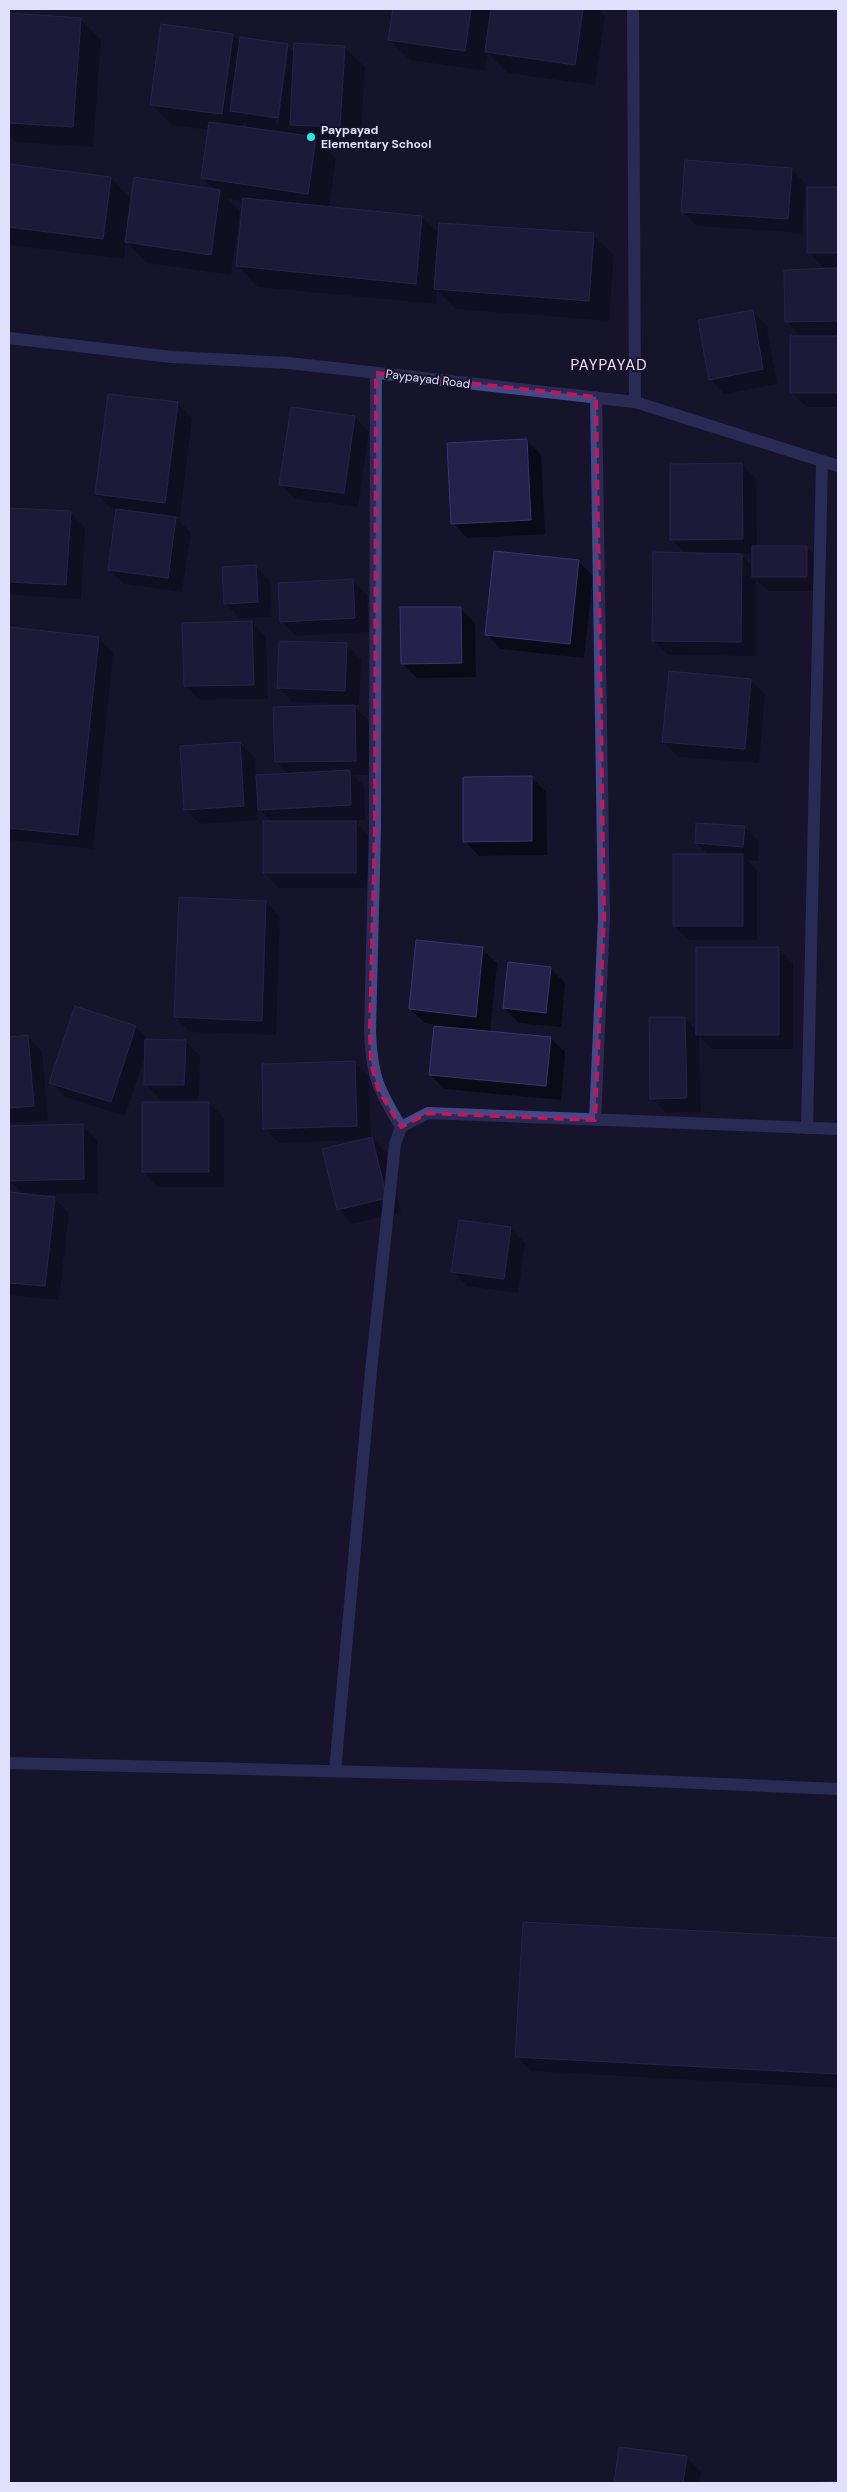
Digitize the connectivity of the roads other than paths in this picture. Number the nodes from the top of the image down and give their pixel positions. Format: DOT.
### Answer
graph roads {
  1 [pos="633,9"];
  2 [pos="9,338"];
  3 [pos="376,373"];
  4 [pos="596,397"];
  5 [pos="635,402"];
  6 [pos="822,461"];
  7 [pos="838,466"];
  8 [pos="595,1120"];
  9 [pos="401,1127"];
  10 [pos="807,1128"];
  11 [pos="838,1129"];
  12 [pos="9,1762"];
  13 [pos="335,1771"];
  14 [pos="838,1789"];
  1 -- 5 [label="street"];
  2 -- 3 [label="street, Paypayad Road"];
  3 -- 4 [label="street, Paypayad Road"];
  3 -- 9 [label="street"];
  4 -- 5 [label="street, Paypayad Road"];
  4 -- 8 [label="street"];
  5 -- 6 [label="street, Paypayad Road"];
  6 -- 7 [label="street, Paypayad Road"];
  6 -- 10 [label="street"];
  8 -- 9 [label="street"];
  8 -- 10 [label="street"];
  9 -- 13 [label="street"];
  10 -- 11 [label="street"];
  12 -- 13 [label="street"];
  13 -- 14 [label="street"];
}
